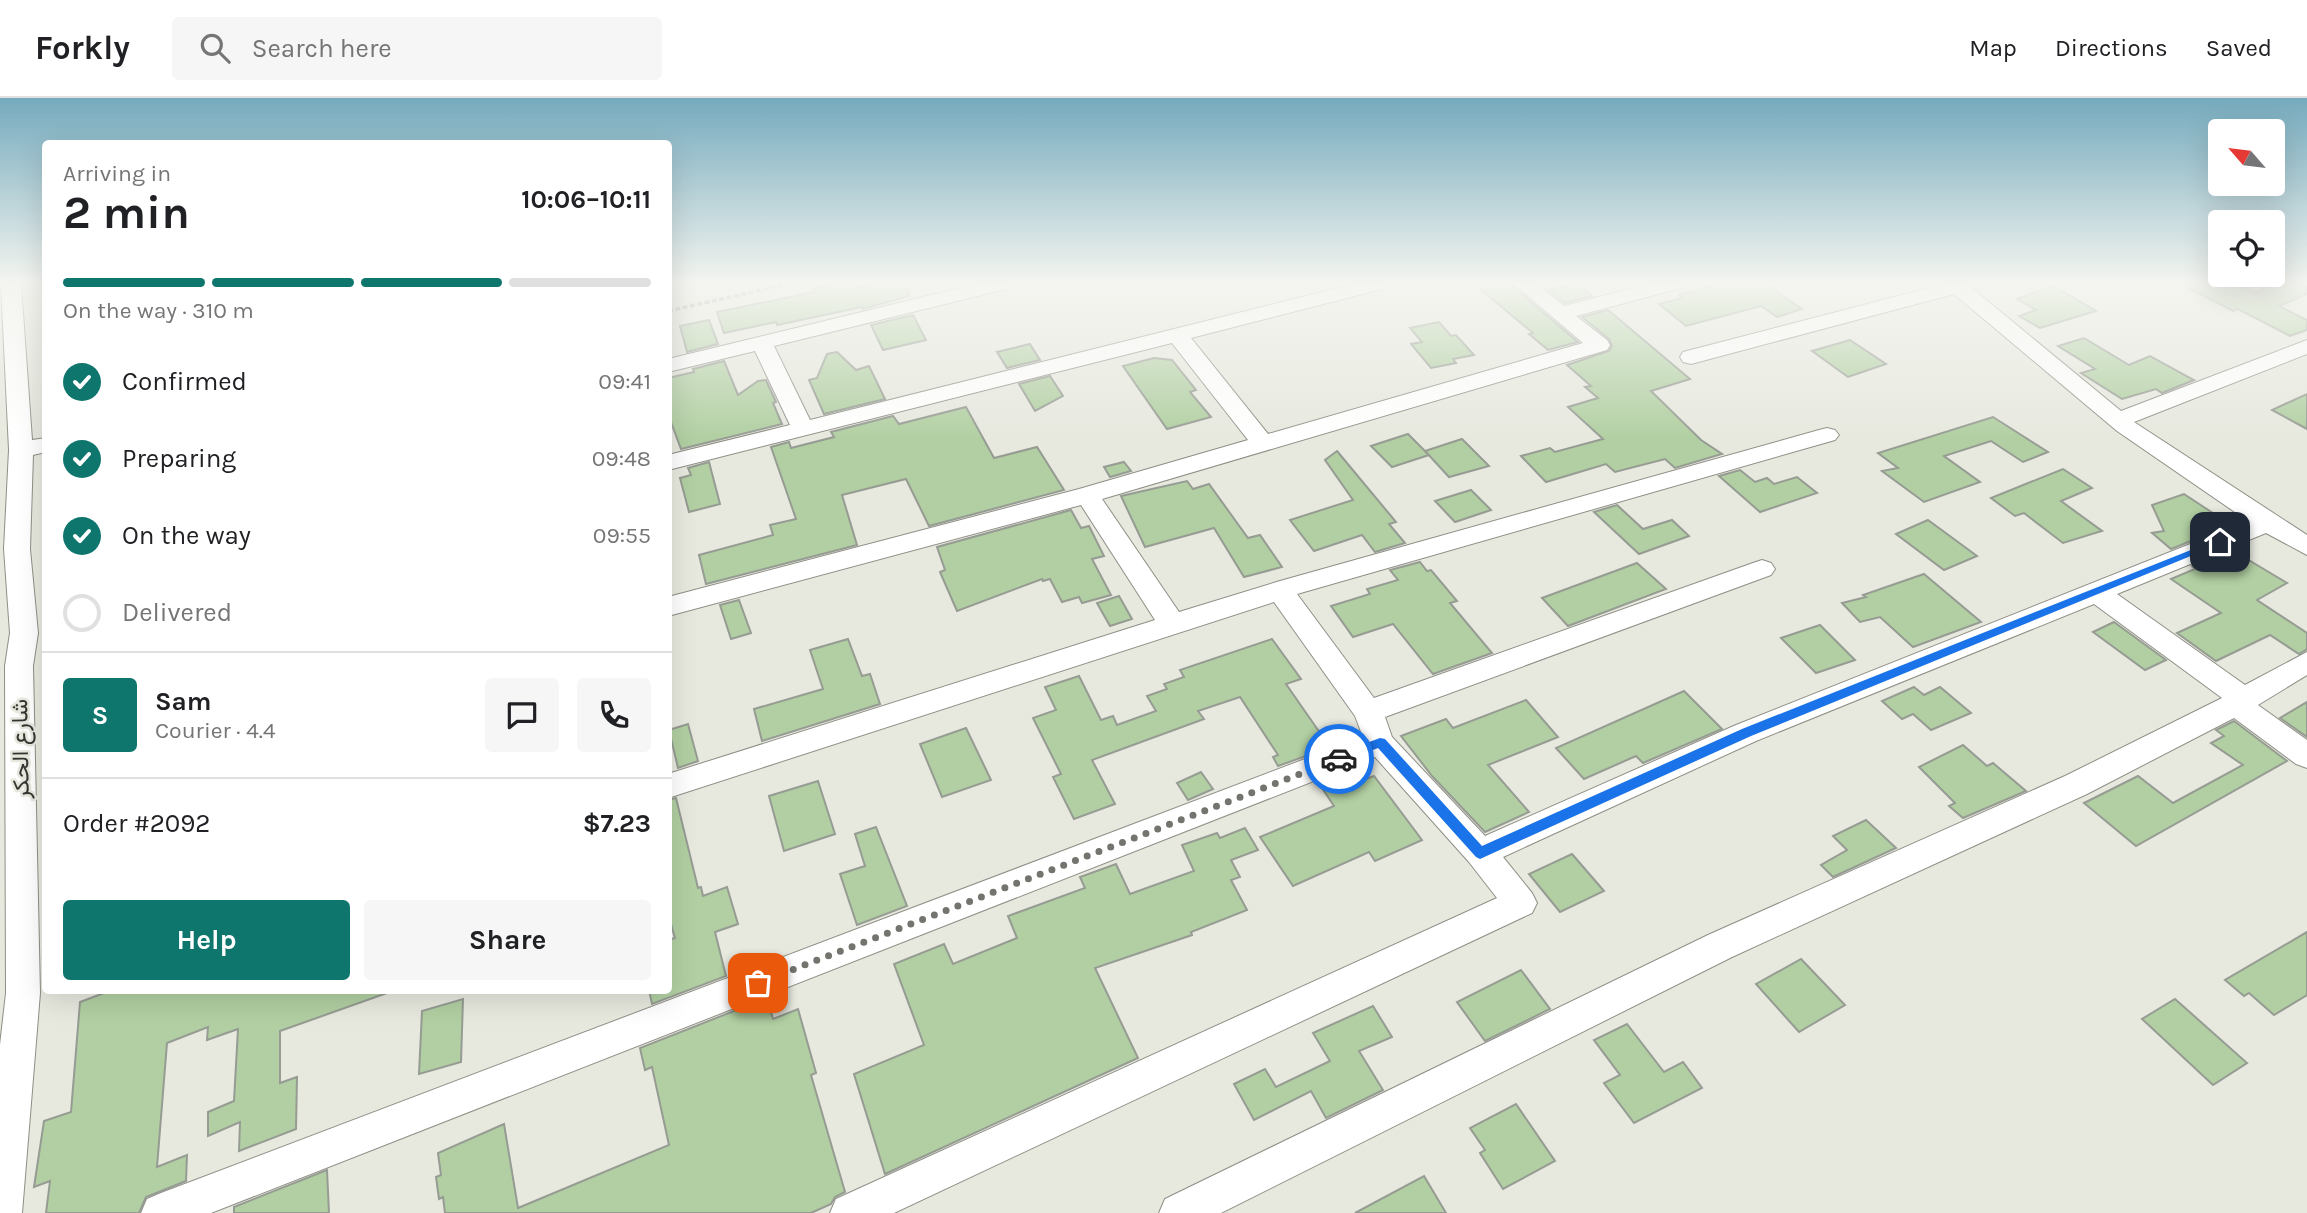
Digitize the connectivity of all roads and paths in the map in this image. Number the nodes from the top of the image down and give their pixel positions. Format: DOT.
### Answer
graph roads {
  1 [pos="16,336"];
  2 [pos="790,336"];
  3 [pos="1164,336"];
  4 [pos="1178,336"];
  5 [pos="1588,336"];
  6 [pos="1767,336"];
  7 [pos="2020,336"];
  8 [pos="762,343"];
  9 [pos="2307,346"];
  10 [pos="1691,356"];
  11 [pos="672,365"];
  12 [pos="2118,420"];
  13 [pos="803,429"];
  14 [pos="1827,435"];
  15 [pos="1263,444"];
  16 [pos="33,447"];
  17 [pos="672,462"];
  18 [pos="1087,495"];
  19 [pos="2268,523"];
  20 [pos="2307,546"];
  21 [pos="9,552"];
  22 [pos="1762,569"];
  23 [pos="1280,590"];
  24 [pos="2096,592"];
  25 [pos="672,606"];
  26 [pos="1172,624"];
  27 [pos="35,630"];
  28 [pos="2307,662"];
  29 [pos="10,669"];
  30 [pos="2240,701"];
  31 [pos="1374,727"];
  32 [pos="2307,756"];
  33 [pos="672,785"];
  34 [pos="1480,853"];
  35 [pos="34,989"];
  36 [pos="2,1207"];
  37 [pos="161,1213"];
  38 [pos="850,1213"];
  39 [pos="1179,1213"];
  1 -- 16 [label="street, شارع الحكر"];
  2 -- 8 [label="street"];
  3 -- 13 [label="street"];
  4 -- 15 [label="street"];
  5 -- 15 [label="street"];
  6 -- 10 [label="street"];
  7 -- 12 [label="street"];
  8 -- 11 [label="street"];
  8 -- 13 [label="street"];
  9 -- 12 [label="street"];
  12 -- 19 [label="street"];
  13 -- 17 [label="street"];
  14 -- 23 [label="street"];
  15 -- 18 [label="street"];
  16 -- 21 [label="street, شارع الحكر"];
  18 -- 25 [label="street"];
  18 -- 26 [label="street"];
  19 -- 20 [label="street"];
  19 -- 24 [label="street"];
  21 -- 27 [label="street, شارع الحكر"];
  22 -- 31 [label="street"];
  23 -- 26 [label="street"];
  23 -- 31 [label="street"];
  24 -- 30 [label="street"];
  24 -- 34 [label="street"];
  26 -- 33 [label="street"];
  27 -- 29 [label="street, شارع الحكر"];
  28 -- 30 [label="street"];
  29 -- 35 [label="street, شارع الحكر"];
  30 -- 32 [label="street"];
  30 -- 39 [label="street"];
  31 -- 34 [label="street"];
  31 -- 37 [label="street"];
  34 -- 38 [label="street"];
  35 -- 36 [label="street, شارع الحكر"];
}
